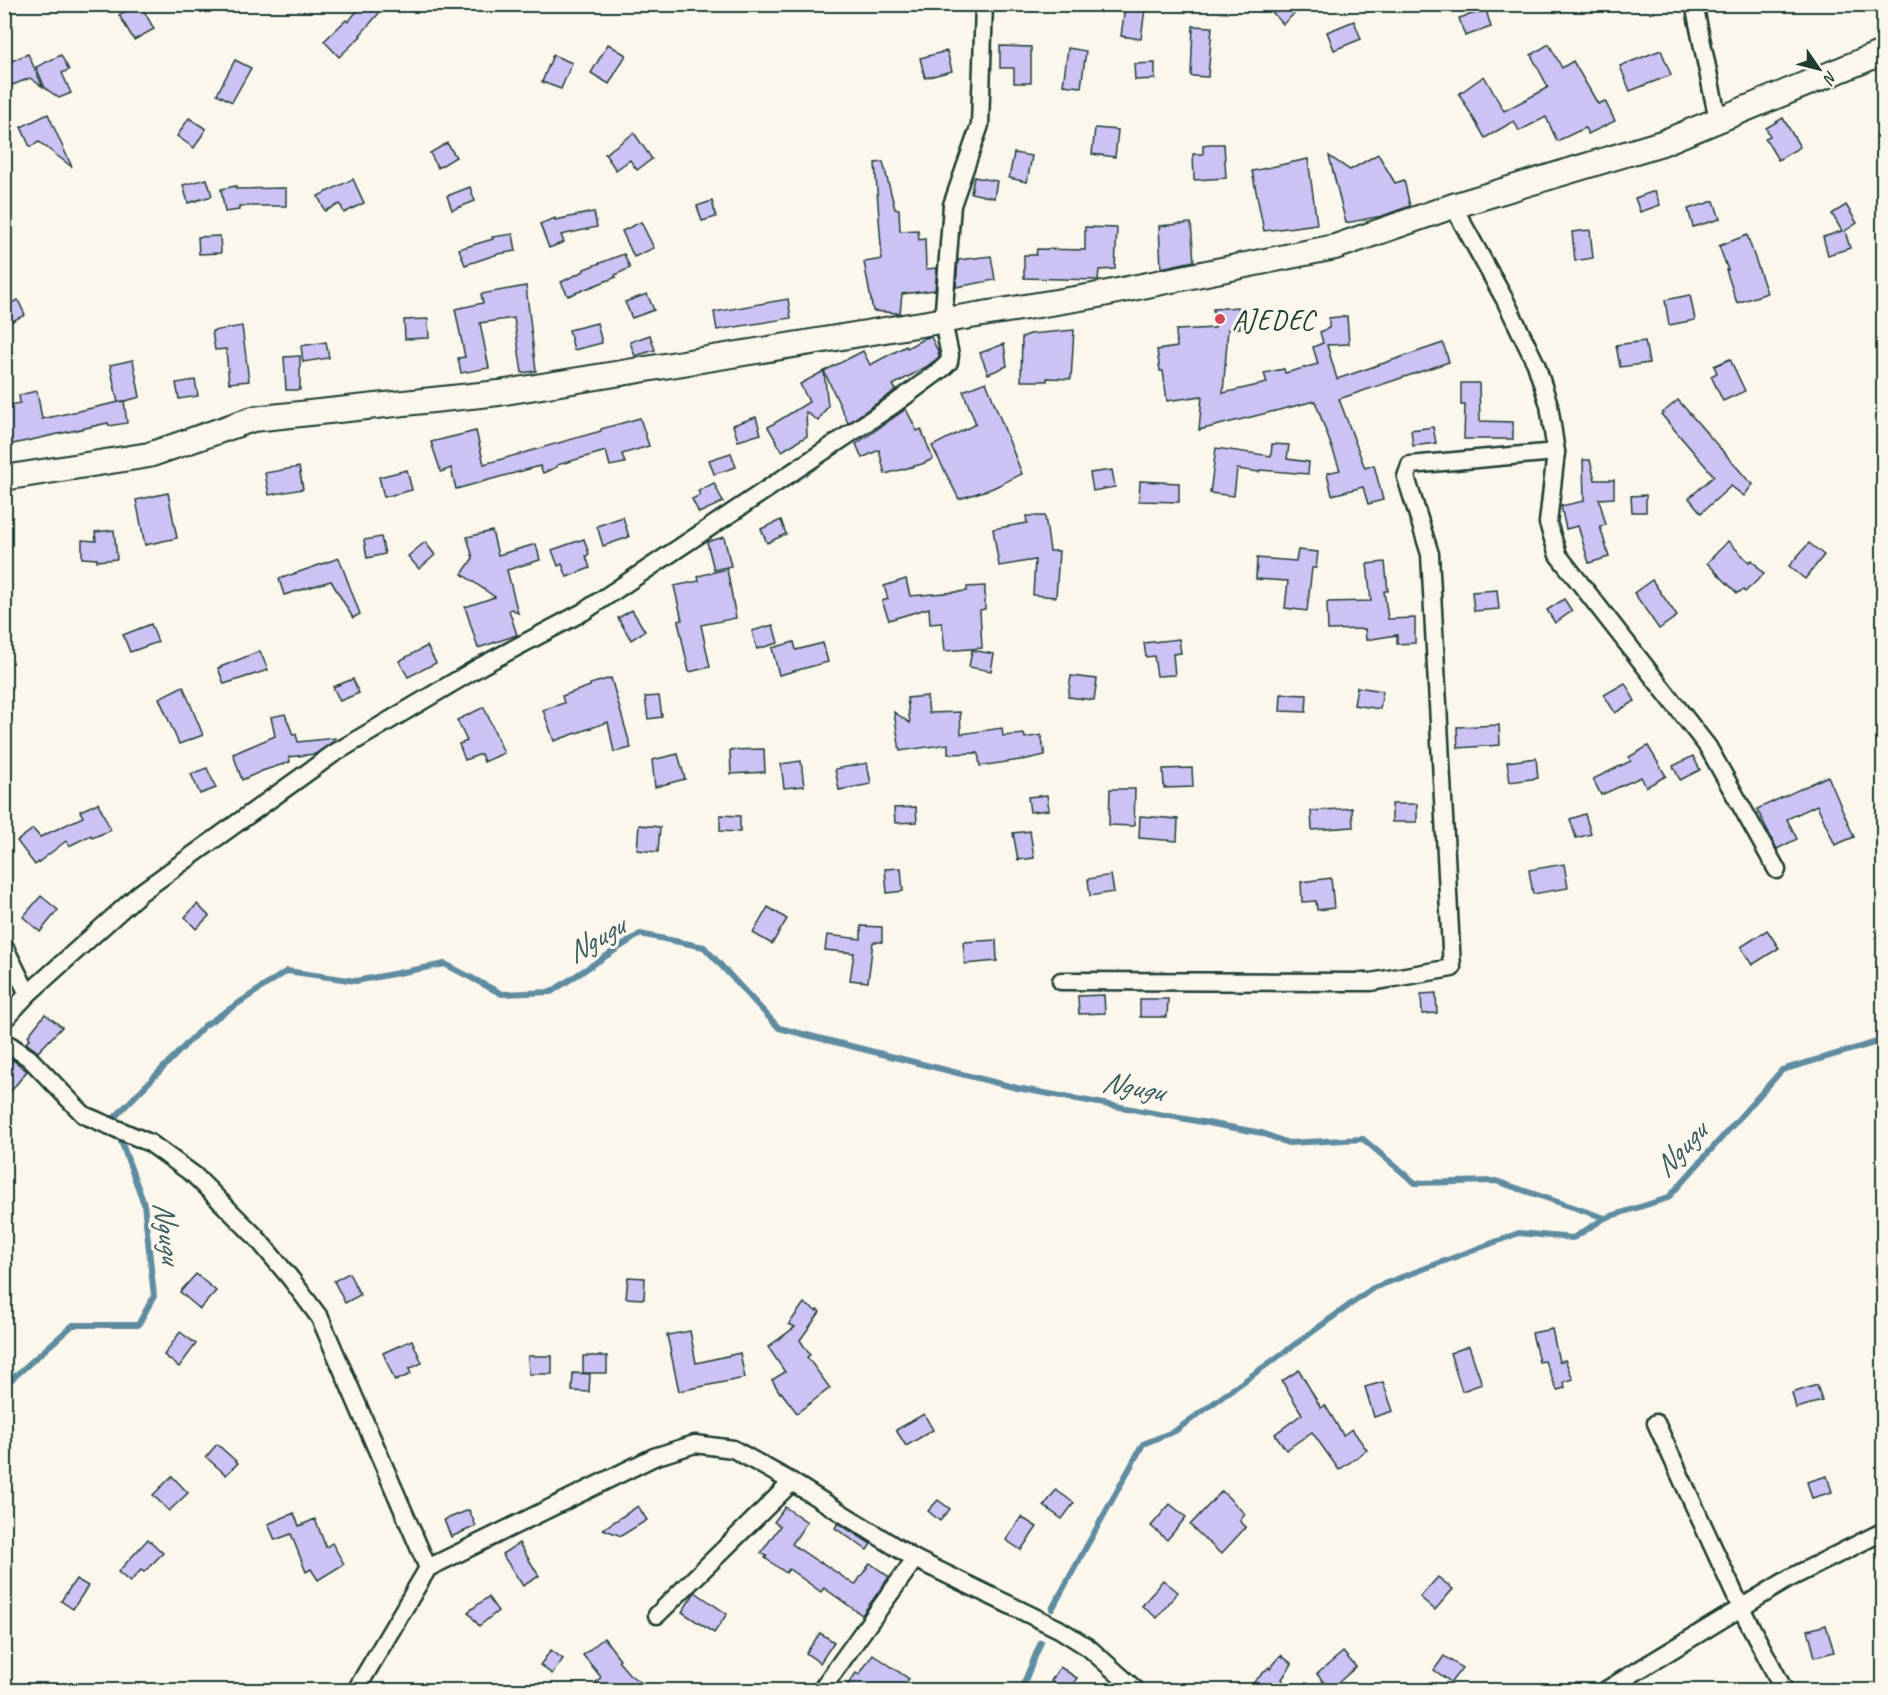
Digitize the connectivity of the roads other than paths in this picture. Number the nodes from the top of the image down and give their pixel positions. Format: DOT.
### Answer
graph roads {
  1 [pos="984,4"];
  2 [pos="1694,4"];
  3 [pos="1884,52"];
  4 [pos="1718,120"];
  5 [pos="1453,206"];
  6 [pos="943,322"];
  7 [pos="1556,452"];
  8 [pos="4,478"];
  9 [pos="1777,870"];
  10 [pos="4,946"];
  11 [pos="1061,981"];
  12 [pos="28,994"];
  13 [pos="4,1020"];
  14 [pos="4,1041"];
  15 [pos="1656,1424"];
  16 [pos="792,1482"];
  17 [pos="1884,1531"];
  18 [pos="915,1559"];
  19 [pos="428,1568"];
  20 [pos="1741,1608"];
  21 [pos="657,1615"];
  22 [pos="356,1690"];
  23 [pos="821,1690"];
  24 [pos="1136,1690"];
  25 [pos="1606,1690"];
  26 [pos="1784,1690"];
  1 -- 6 [label="street"];
  2 -- 4 [label="street"];
  3 -- 4 [label="main road"];
  4 -- 5 [label="main road"];
  5 -- 6 [label="main road"];
  5 -- 7 [label="street"];
  6 -- 8 [label="main road"];
  6 -- 12 [label="street"];
  7 -- 9 [label="street"];
  7 -- 11 [label="street"];
  10 -- 12 [label="street"];
  12 -- 13 [label="street"];
  14 -- 19 [label="street"];
  15 -- 20 [label="street"];
  16 -- 18 [label="street"];
  16 -- 19 [label="street"];
  16 -- 21 [label="street"];
  17 -- 20 [label="street"];
  18 -- 23 [label="street"];
  18 -- 24 [label="street"];
  19 -- 22 [label="street"];
  20 -- 25 [label="street"];
  20 -- 26 [label="street"];
}
